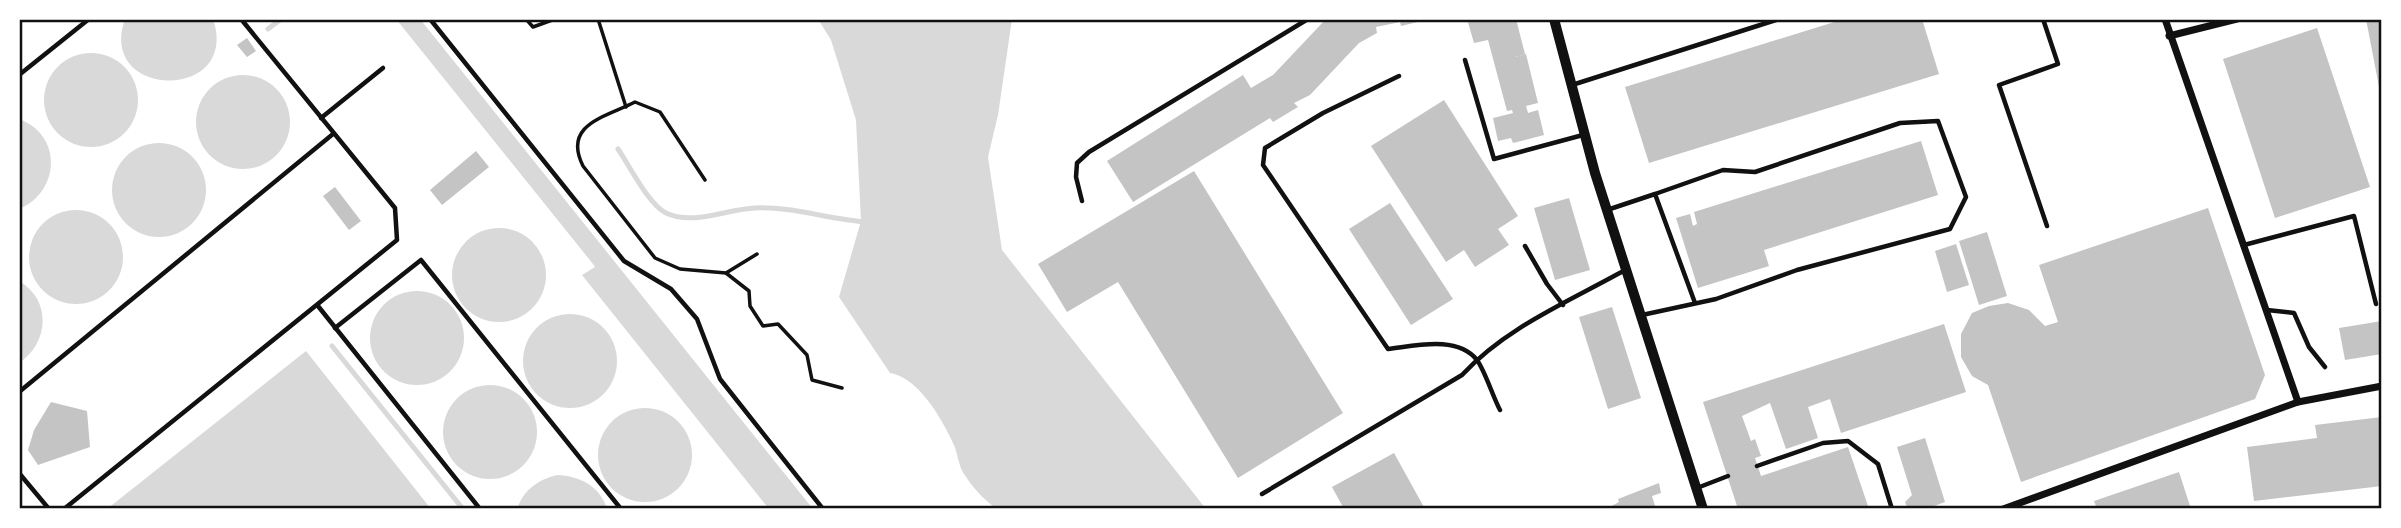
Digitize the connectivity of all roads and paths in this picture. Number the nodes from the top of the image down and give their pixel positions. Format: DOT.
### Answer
graph roads {
  1 [pos="89,19"];
  2 [pos="240,19"];
  3 [pos="430,19"];
  4 [pos="526,19"];
  5 [pos="555,19"];
  6 [pos="598,19"];
  7 [pos="1308,19"];
  8 [pos="1554,19"];
  9 [pos="1779,19"];
  10 [pos="2043,19"];
  11 [pos="2165,19"];
  12 [pos="2237,19"];
  13 [pos="2169,36"];
  14 [pos="1465,60"];
  15 [pos="383,68"];
  16 [pos="19,75"];
  17 [pos="1399,76"];
  18 [pos="1571,85"];
  19 [pos="626,107"];
  20 [pos="321,118"];
  21 [pos="333,134"];
  22 [pos="1584,135"];
  23 [pos="705,180"];
  24 [pos="1655,194"];
  25 [pos="1082,201"];
  26 [pos="1606,210"];
  27 [pos="2046,226"];
  28 [pos="1525,246"];
  29 [pos="2243,246"];
  30 [pos="757,254"];
  31 [pos="1626,269"];
  32 [pos="726,272"];
  33 [pos="1695,303"];
  34 [pos="2376,304"];
  35 [pos="1563,305"];
  36 [pos="318,306"];
  37 [pos="2267,310"];
  38 [pos="1641,316"];
  39 [pos="335,328"];
  40 [pos="1476,360"];
  41 [pos="2325,367"];
  42 [pos="2382,386"];
  43 [pos="842,388"];
  44 [pos="19,392"];
  45 [pos="2298,402"];
  46 [pos="1500,410"];
  47 [pos="1757,466"];
  48 [pos="19,473"];
  49 [pos="1728,476"];
  50 [pos="1697,488"];
  51 [pos="1262,494"];
  52 [pos="49,509"];
  53 [pos="64,509"];
  54 [pos="480,509"];
  55 [pos="621,509"];
  56 [pos="823,509"];
  57 [pos="1703,509"];
  58 [pos="1892,509"];
  59 [pos="2003,509"];
  1 -- 16 [label="lane"];
  2 -- 20 [label="lane"];
  3 -- 56 [label="lane"];
  4 -- 5 [label="path"];
  6 -- 19 [label="path"];
  7 -- 25 [label="lane"];
  8 -- 18 [label="street"];
  9 -- 18 [label="lane"];
  10 -- 27 [label="lane"];
  11 -- 13 [label="street"];
  12 -- 13 [label="street"];
  13 -- 29 [label="street"];
  14 -- 22 [label="lane"];
  15 -- 20 [label="lane"];
  17 -- 40 [label="lane"];
  18 -- 22 [label="street"];
  19 -- 23 [label="path"];
  19 -- 32 [label="path"];
  20 -- 21 [label="lane"];
  21 -- 36 [label="lane"];
  21 -- 44 [label="lane"];
  22 -- 26 [label="street"];
  24 -- 26 [label="lane"];
  24 -- 33 [label="lane"];
  24 -- 33 [label="lane"];
  26 -- 31 [label="street"];
  28 -- 35 [label="lane"];
  29 -- 34 [label="lane"];
  29 -- 37 [label="street"];
  30 -- 32 [label="path"];
  31 -- 35 [label="lane"];
  31 -- 38 [label="street"];
  32 -- 43 [label="path"];
  33 -- 38 [label="lane"];
  35 -- 40 [label="lane"];
  36 -- 39 [label="lane"];
  36 -- 53 [label="lane"];
  37 -- 41 [label="lane"];
  37 -- 45 [label="street"];
  38 -- 50 [label="street"];
  39 -- 54 [label="lane"];
  39 -- 55 [label="lane"];
  40 -- 46 [label="lane"];
  40 -- 51 [label="lane"];
  42 -- 45 [label="street"];
  45 -- 59 [label="street"];
  47 -- 58 [label="lane"];
  48 -- 52 [label="lane"];
  49 -- 50 [label="lane"];
  50 -- 57 [label="street"];
}
